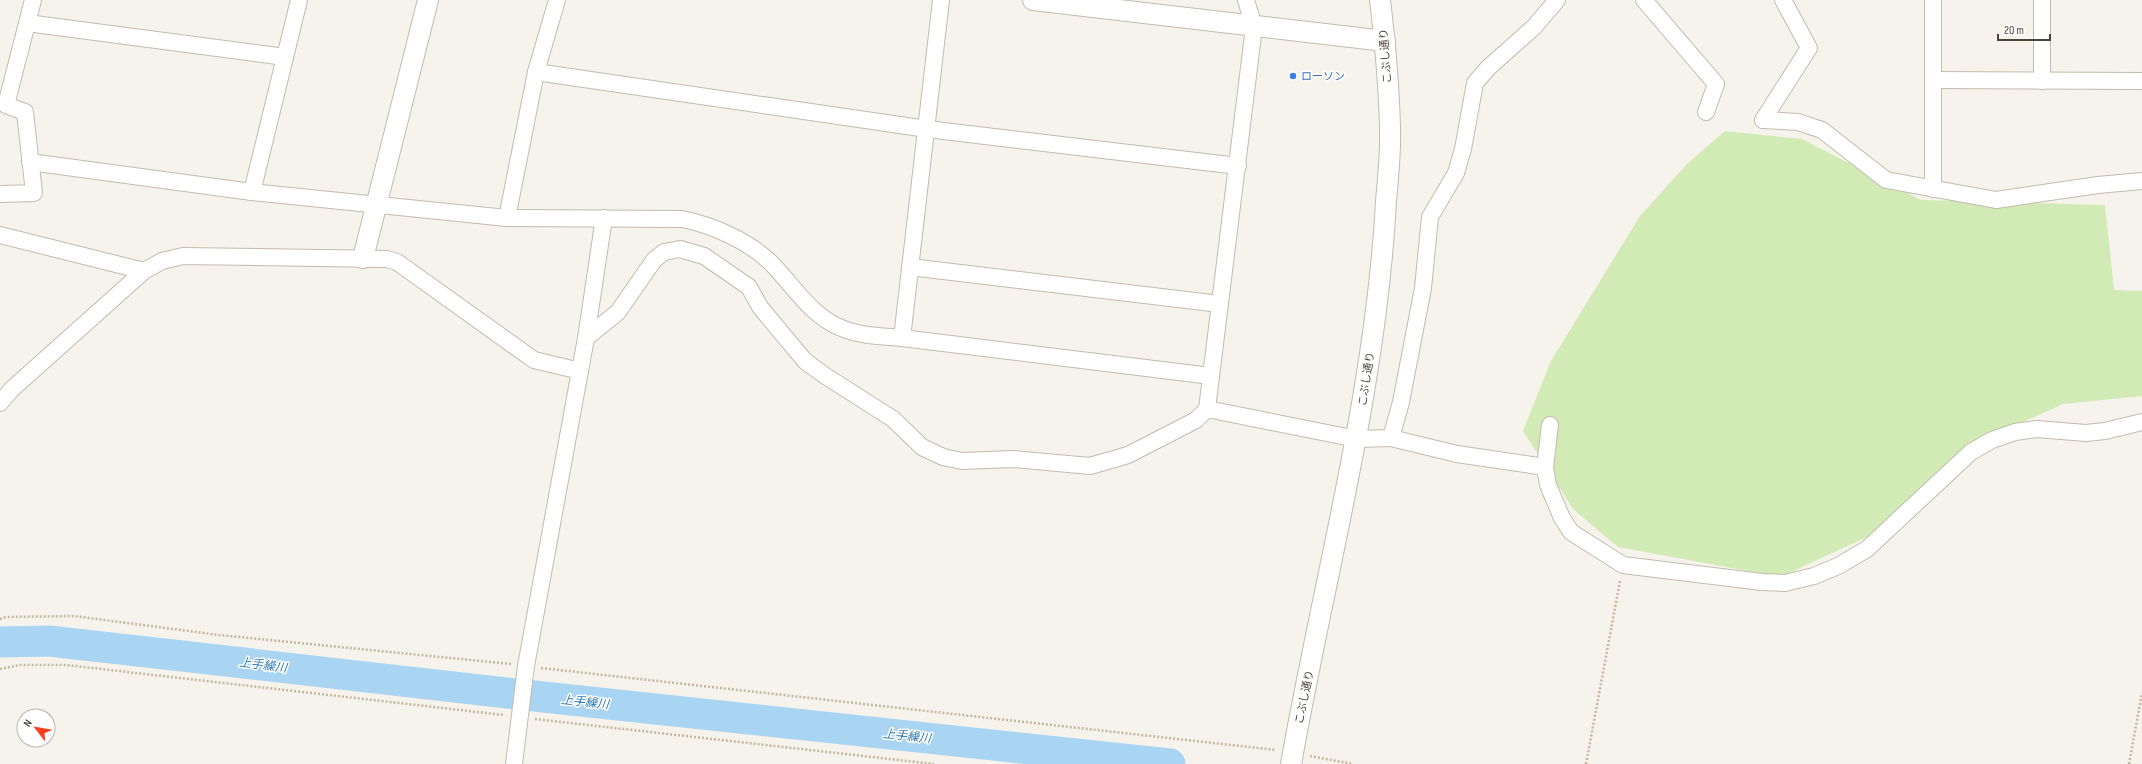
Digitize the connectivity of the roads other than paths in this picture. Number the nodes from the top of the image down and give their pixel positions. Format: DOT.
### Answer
graph roads {
  1 [pos="33,0"];
  2 [pos="299,0"];
  3 [pos="428,0"];
  4 [pos="557,0"];
  5 [pos="941,0"];
  6 [pos="1033,0"];
  7 [pos="1246,0"];
  8 [pos="1380,0"];
  9 [pos="1644,0"];
  10 [pos="1783,0"];
  11 [pos="1933,0"];
  12 [pos="2042,0"];
  13 [pos="1550,3"];
  14 [pos="27,23"];
  15 [pos="1254,27"];
  16 [pos="1385,41"];
  17 [pos="285,57"];
  18 [pos="536,72"];
  19 [pos="1933,80"];
  20 [pos="2042,81"];
  21 [pos="2142,81"];
  22 [pos="1706,112"];
  23 [pos="927,129"];
  24 [pos="30,162"];
  25 [pos="1238,166"];
  26 [pos="2142,181"];
  27 [pos="1933,189"];
  28 [pos="252,192"];
  29 [pos="0,194"];
  30 [pos="376,205"];
  31 [pos="507,218"];
  32 [pos="604,218"];
  33 [pos="0,235"];
  34 [pos="363,258"];
  35 [pos="910,267"];
  36 [pos="144,270"];
  37 [pos="1220,304"];
  38 [pos="586,338"];
  39 [pos="902,338"];
  40 [pos="580,372"];
  41 [pos="1211,376"];
  42 [pos="0,403"];
  43 [pos="1207,409"];
  44 [pos="2142,422"];
  45 [pos="1550,425"];
  46 [pos="1391,438"];
  47 [pos="1357,439"];
  48 [pos="1545,467"];
  49 [pos="1292,758"];
  50 [pos="514,764"];
  1 -- 14 [label="street"];
  2 -- 17 [label="street"];
  3 -- 30 [label="street"];
  4 -- 18 [label="street"];
  5 -- 23 [label="street"];
  6 -- 15 [label="street"];
  7 -- 15 [label="street"];
  8 -- 16 [label="street, こぶし通り"];
  9 -- 22 [label="street"];
  10 -- 27 [label="street"];
  11 -- 19 [label="street"];
  12 -- 20 [label="street"];
  13 -- 46 [label="street"];
  14 -- 17 [label="street"];
  14 -- 24 [label="street"];
  15 -- 16 [label="street"];
  15 -- 25 [label="street"];
  16 -- 47 [label="street, こぶし通り"];
  17 -- 28 [label="street"];
  18 -- 23 [label="street"];
  18 -- 31 [label="street"];
  19 -- 20 [label="street"];
  19 -- 27 [label="street"];
  20 -- 21 [label="street"];
  23 -- 25 [label="street"];
  23 -- 35 [label="street"];
  24 -- 28 [label="street"];
  24 -- 29 [label="street"];
  25 -- 37 [label="street"];
  26 -- 27 [label="street"];
  28 -- 30 [label="street"];
  30 -- 31 [label="street"];
  30 -- 34 [label="street"];
  31 -- 32 [label="street"];
  32 -- 38 [label="street"];
  32 -- 39 [label="street"];
  33 -- 36 [label="street"];
  34 -- 36 [label="street"];
  34 -- 40 [label="street"];
  35 -- 37 [label="street"];
  35 -- 39 [label="street"];
  36 -- 42 [label="street"];
  37 -- 41 [label="street"];
  38 -- 40 [label="street"];
  38 -- 43 [label="street"];
  39 -- 41 [label="street"];
  40 -- 50 [label="street"];
  41 -- 43 [label="street"];
  43 -- 47 [label="street"];
  44 -- 48 [label="street"];
  45 -- 48 [label="street"];
  46 -- 47 [label="street"];
  46 -- 48 [label="street"];
  47 -- 49 [label="street, こぶし通り"];
}
